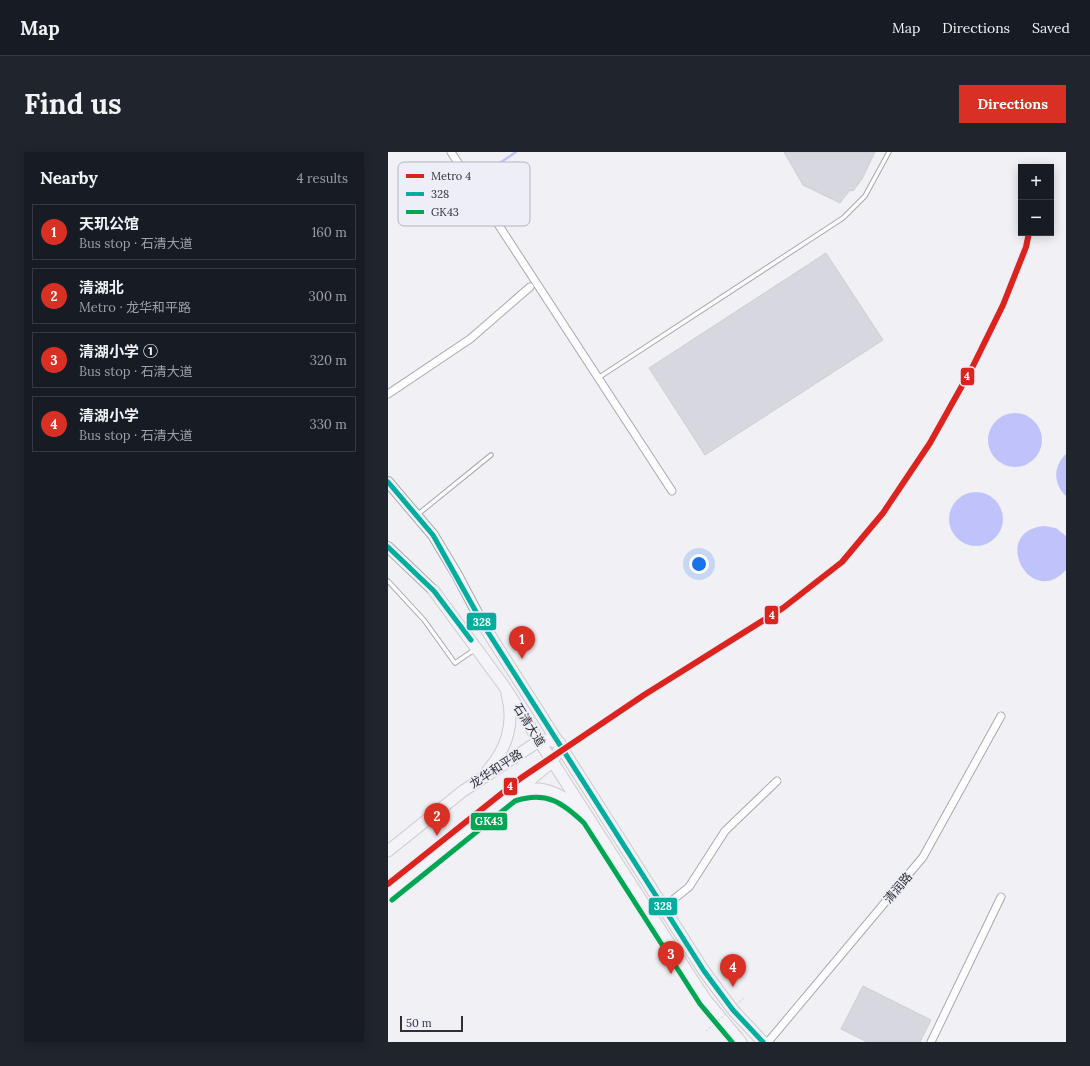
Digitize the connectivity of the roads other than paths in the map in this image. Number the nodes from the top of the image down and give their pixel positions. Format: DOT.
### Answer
graph roads {
  1 [pos="451,152"];
  2 [pos="889,152"];
  3 [pos="458,162"];
  4 [pos="499,226"];
  5 [pos="530,287"];
  6 [pos="598,378"];
  7 [pos="388,394"];
  8 [pos="491,455"];
  9 [pos="388,482"];
  10 [pos="672,491"];
  11 [pos="417,515"];
  12 [pos="388,547"];
  13 [pos="388,581"];
  14 [pos="434,590"];
  15 [pos="484,626"];
  16 [pos="477,648"];
  17 [pos="504,686"];
  18 [pos="1001,716"];
  19 [pos="539,741"];
  20 [pos="560,743"];
  21 [pos="552,762"];
  22 [pos="480,778"];
  23 [pos="777,781"];
  24 [pos="512,795"];
  25 [pos="588,819"];
  26 [pos="388,851"];
  27 [pos="388,895"];
  28 [pos="1001,897"];
  29 [pos="664,908"];
  30 [pos="741,1042"];
  31 [pos="763,1042"];
  32 [pos="768,1042"];
  33 [pos="931,1042"];
  1 -- 3 [label="street"];
  2 -- 6 [label="lane"];
  4 -- 6 [label="street"];
  5 -- 7 [label="street"];
  6 -- 10 [label="street"];
  8 -- 11 [label="lane"];
  9 -- 11 [label="main road"];
  11 -- 15 [label="main road"];
  12 -- 14 [label="main road"];
  13 -- 16 [label="lane"];
  14 -- 16 [label="main road, 石清大道"];
  15 -- 20 [label="main road, 石清大道"];
  16 -- 17 [label="main road, 石清大道"];
  17 -- 19 [label="main road, 石清大道"];
  17 -- 22 [label="main road"];
  18 -- 32 [label="street, 清润路"];
  19 -- 20 [label="main road"];
  19 -- 21 [label="main road, 石清大道"];
  19 -- 22 [label="main road, 龙华和平路"];
  20 -- 21 [label="main road"];
  20 -- 29 [label="main road, 石清大道"];
  21 -- 24 [label="main road"];
  21 -- 25 [label="main road, 石清大道"];
  22 -- 26 [label="main road, 龙华和平路"];
  23 -- 29 [label="street"];
  24 -- 25 [label="main road"];
  24 -- 27 [label="main road"];
  25 -- 30 [label="main road, 石清大道"];
  28 -- 33 [label="street"];
  29 -- 31 [label="main road, 石清大道"];
}
